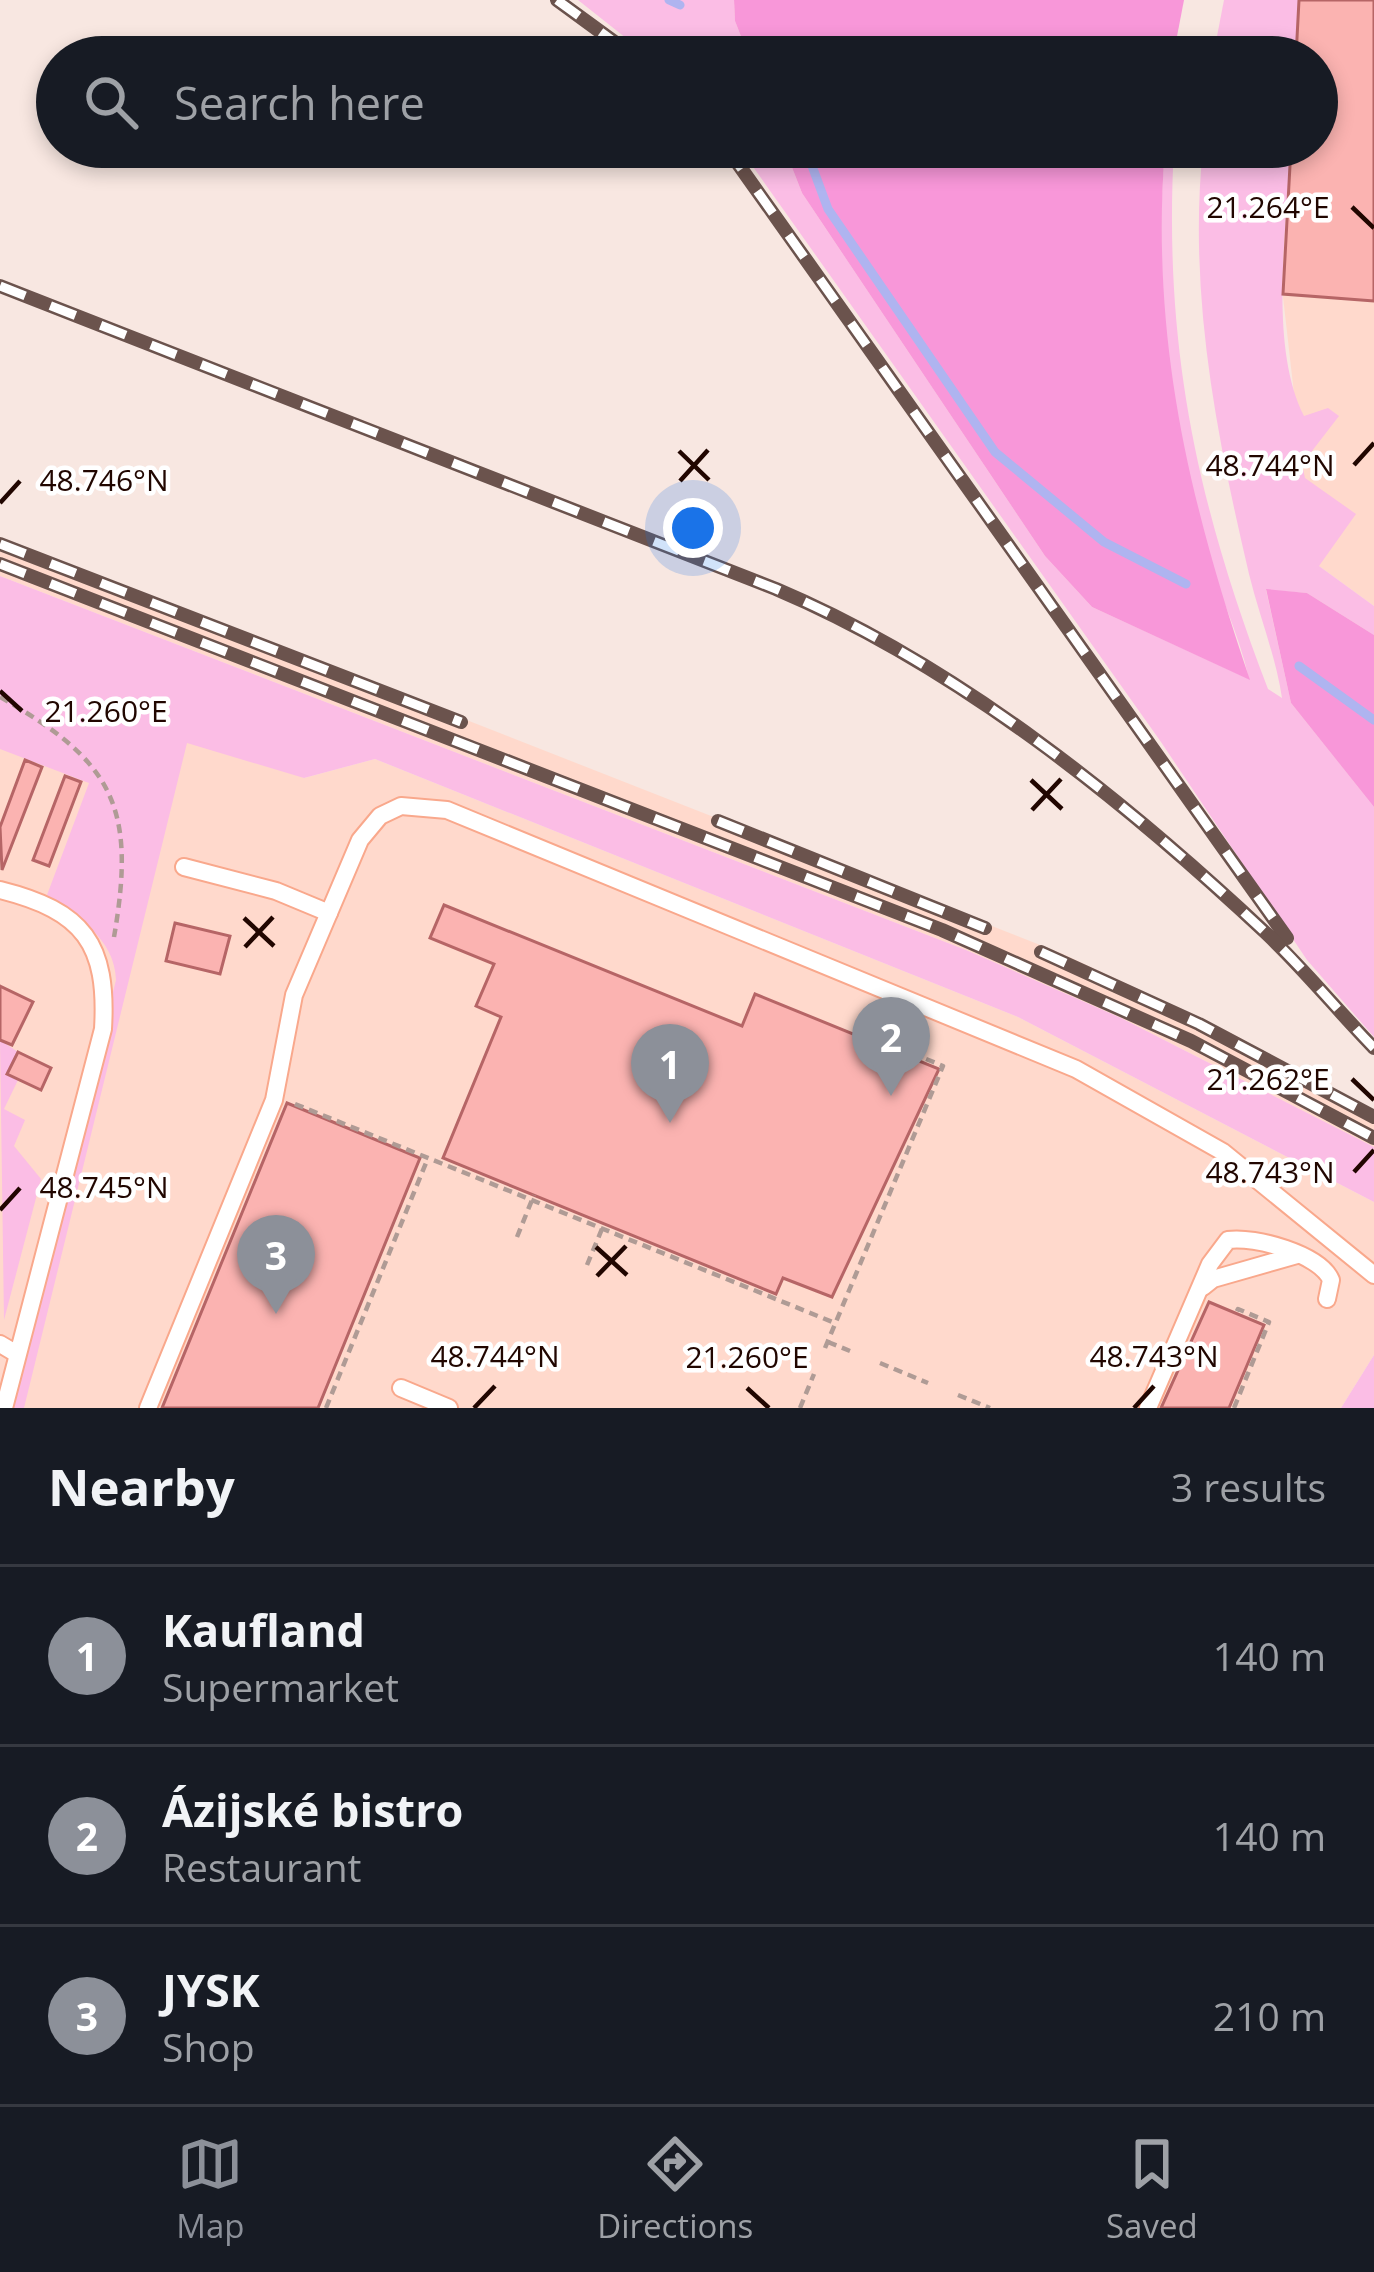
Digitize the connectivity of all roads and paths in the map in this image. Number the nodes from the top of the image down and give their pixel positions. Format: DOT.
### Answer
graph roads {
  1 [pos="0,697"];
  2 [pos="184,867"];
  3 [pos="0,890"];
  4 [pos="329,913"];
  5 [pos="114,937"];
  6 [pos="885,1042"];
  7 [pos="275,1096"];
  8 [pos="428,1158"];
  9 [pos="533,1197"];
  10 [pos="603,1226"];
  11 [pos="517,1237"];
  12 [pos="1298,1255"];
  13 [pos="587,1265"];
  14 [pos="1374,1275"];
  15 [pos="1201,1291"];
  16 [pos="1327,1299"];
  17 [pos="1236,1313"];
  18 [pos="835,1323"];
  19 [pos="0,1344"];
  20 [pos="850,1351"];
  21 [pos="17,1354"];
  22 [pos="880,1363"];
  23 [pos="814,1374"];
  24 [pos="928,1383"];
  25 [pos="401,1388"];
  26 [pos="958,1395"];
  27 [pos="4,1408"];
  28 [pos="148,1408"];
  29 [pos="326,1408"];
  30 [pos="449,1408"];
  31 [pos="800,1408"];
  32 [pos="990,1408"];
  33 [pos="1148,1408"];
  34 [pos="1234,1408"];
  1 -- 5 [label="path"];
  2 -- 4 [label="lane"];
  3 -- 21 [label="lane"];
  4 -- 7 [label="lane"];
  4 -- 14 [label="lane"];
  6 -- 18 [label="path"];
  7 -- 8 [label="path"];
  7 -- 28 [label="lane"];
  8 -- 9 [label="path"];
  8 -- 29 [label="path"];
  9 -- 10 [label="path"];
  9 -- 11 [label="path"];
  10 -- 13 [label="path"];
  10 -- 18 [label="path"];
  12 -- 15 [label="lane"];
  12 -- 15 [label="lane"];
  12 -- 16 [label="lane"];
  15 -- 33 [label="lane"];
  17 -- 34 [label="path"];
  18 -- 20 [label="path"];
  19 -- 21 [label="lane"];
  21 -- 27 [label="lane"];
  22 -- 24 [label="path"];
  23 -- 31 [label="path"];
  25 -- 30 [label="lane"];
  26 -- 32 [label="path"];
}
